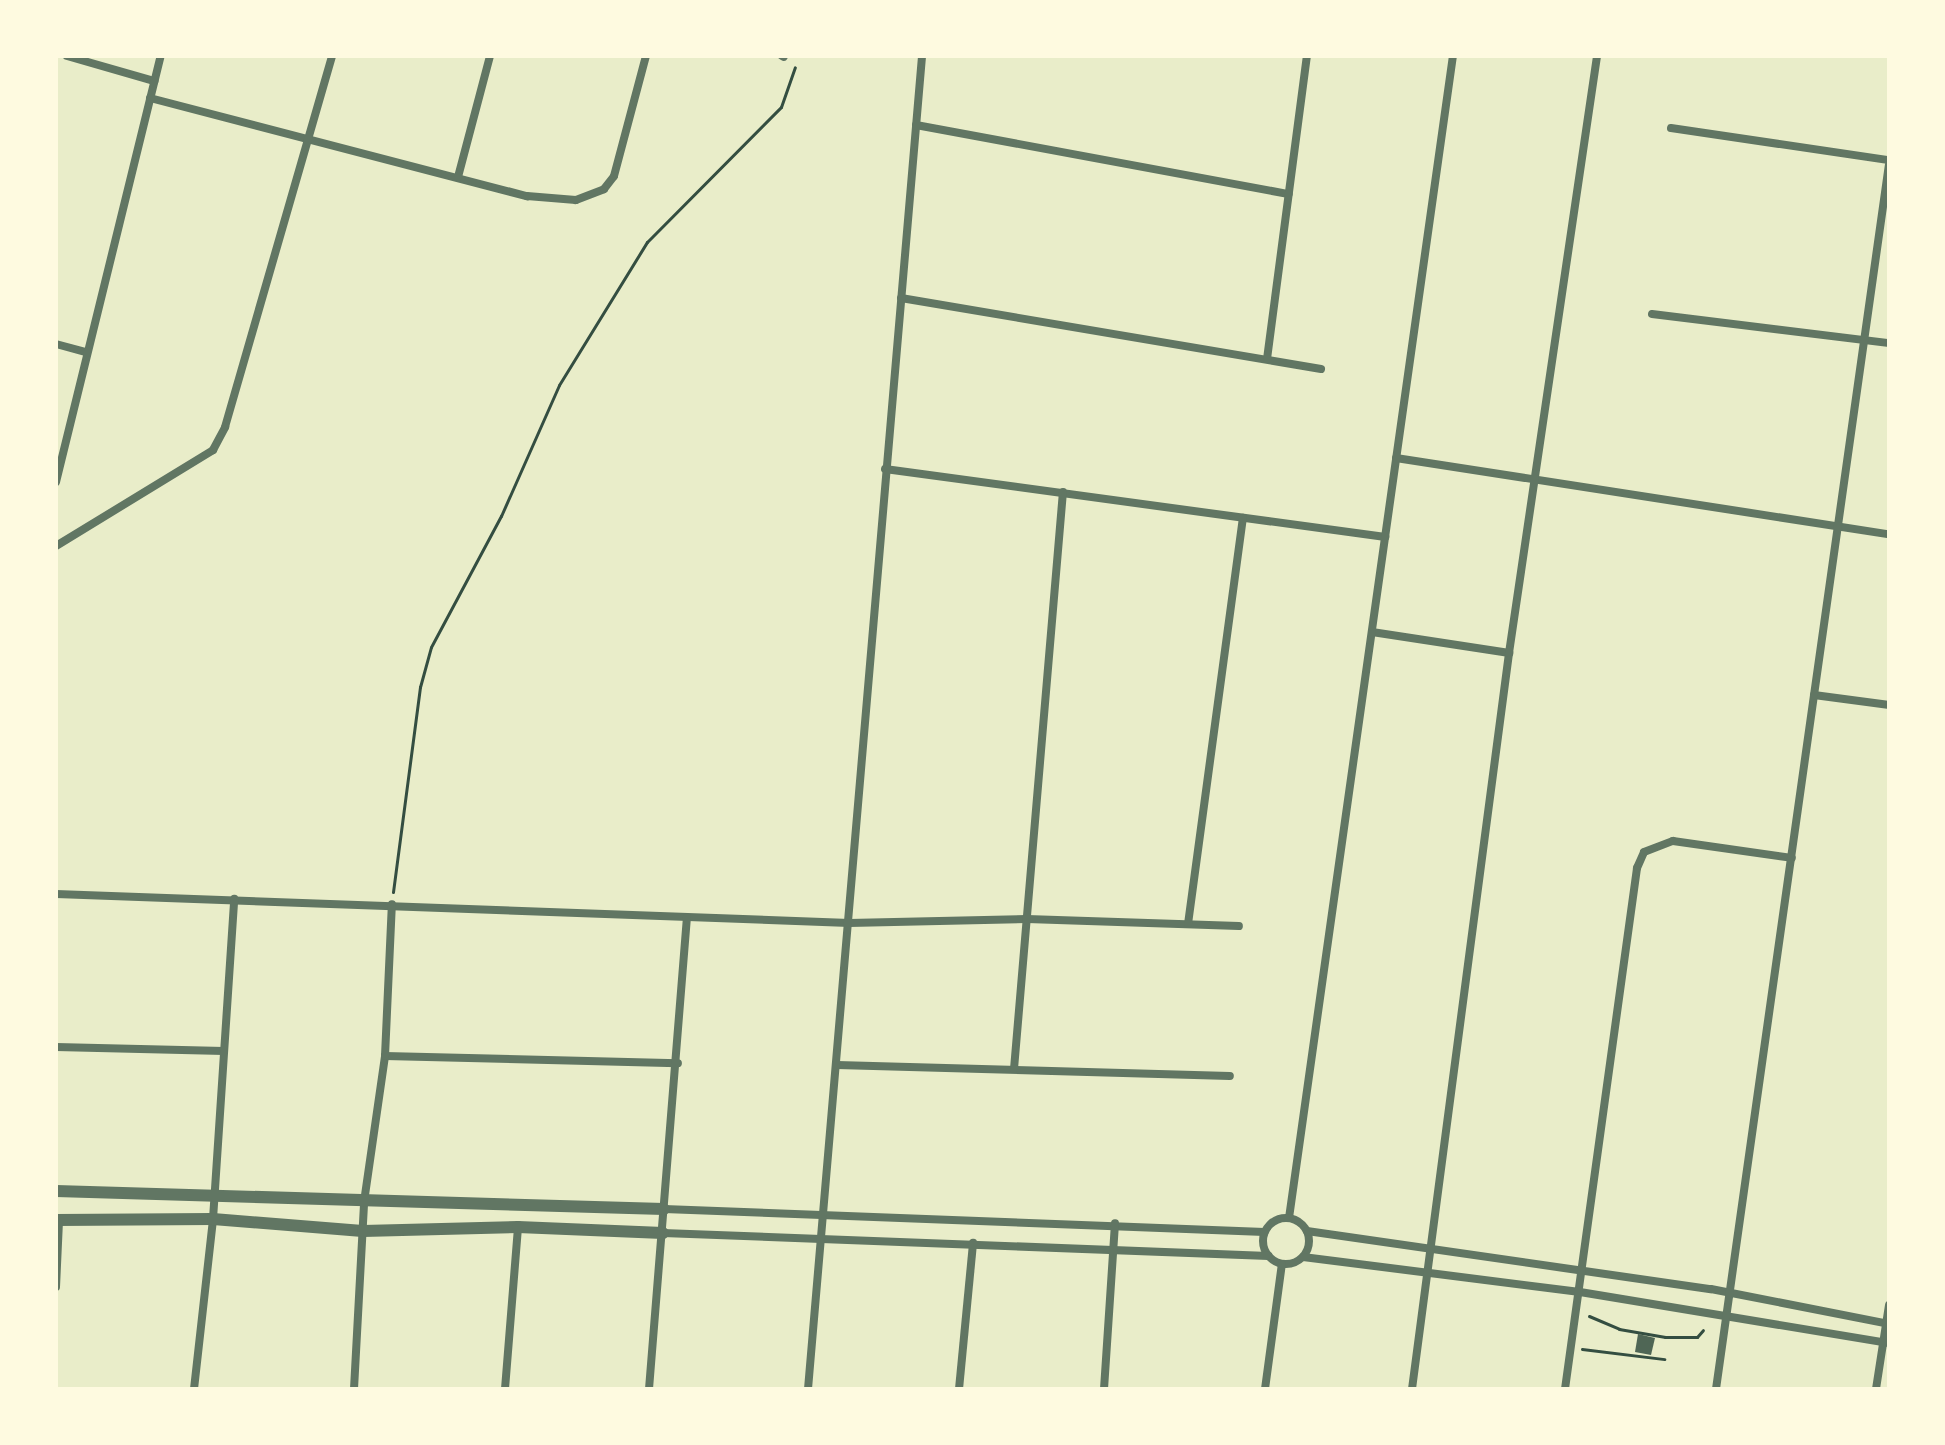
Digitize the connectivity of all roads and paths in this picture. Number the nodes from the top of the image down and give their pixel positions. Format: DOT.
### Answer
graph roads {
  1 [pos="67,56"];
  2 [pos="161,56"];
  3 [pos="332,56"];
  4 [pos="490,56"];
  5 [pos="646,56"];
  6 [pos="922,56"];
  7 [pos="1307,56"];
  8 [pos="1453,56"];
  9 [pos="1597,56"];
  10 [pos="798,58"];
  11 [pos="154,81"];
  12 [pos="150,98"];
  13 [pos="916,125"];
  14 [pos="1671,128"];
  15 [pos="311,137"];
  16 [pos="1889,163"];
  17 [pos="458,177"];
  18 [pos="1289,194"];
  19 [pos="901,298"];
  20 [pos="1652,314"];
  21 [pos="1867,339"];
  22 [pos="1889,343"];
  23 [pos="56,344"];
  24 [pos="86,352"];
  25 [pos="1267,359"];
  26 [pos="1321,369"];
  27 [pos="1396,458"];
  28 [pos="885,469"];
  29 [pos="56,482"];
  30 [pos="1538,483"];
  31 [pos="1063,492"];
  32 [pos="1243,518"];
  33 [pos="1837,528"];
  34 [pos="1889,534"];
  35 [pos="1385,537"];
  36 [pos="56,546"];
  37 [pos="1372,632"];
  38 [pos="1509,653"];
  39 [pos="1814,695"];
  40 [pos="1889,705"];
  41 [pos="1792,858"];
  42 [pos="56,894"];
  43 [pos="234,899"];
  44 [pos="392,904"];
  45 [pos="687,918"];
  46 [pos="1027,919"];
  47 [pos="849,923"];
  48 [pos="1188,924"];
  49 [pos="1239,926"];
  50 [pos="56,1047"];
  51 [pos="224,1051"];
  52 [pos="385,1056"];
  53 [pos="678,1063"];
  54 [pos="837,1065"];
  55 [pos="1014,1069"];
  56 [pos="1230,1076"];
  57 [pos="56,1191"];
  58 [pos="214,1193"];
  59 [pos="364,1202"];
  60 [pos="664,1209"];
  61 [pos="822,1215"];
  62 [pos="1289,1218"];
  63 [pos="213,1219"];
  64 [pos="57,1220"];
  65 [pos="1115,1223"];
  66 [pos="518,1227"];
  67 [pos="363,1231"];
  68 [pos="1307,1231"];
  69 [pos="1265,1232"];
  70 [pos="663,1233"];
  71 [pos="820,1238"];
  72 [pos="973,1243"];
  73 [pos="1431,1247"];
  74 [pos="1114,1251"];
  75 [pos="1269,1256"];
  76 [pos="1303,1257"];
  77 [pos="1282,1264"];
  78 [pos="1580,1272"];
  79 [pos="1427,1274"];
  80 [pos="56,1287"];
  81 [pos="1580,1292"];
  82 [pos="1728,1295"];
  83 [pos="1889,1305"];
  84 [pos="1577,1306"];
  85 [pos="1726,1318"];
  86 [pos="1888,1324"];
  87 [pos="1703,1330"];
  88 [pos="1886,1343"];
  89 [pos="1571,1348"];
  90 [pos="1664,1359"];
  91 [pos="194,1389"];
  92 [pos="354,1389"];
  93 [pos="505,1389"];
  94 [pos="649,1389"];
  95 [pos="808,1389"];
  96 [pos="959,1389"];
  97 [pos="1104,1389"];
  98 [pos="1265,1389"];
  99 [pos="1412,1389"];
  100 [pos="1565,1389"];
  101 [pos="1716,1389"];
  102 [pos="1876,1389"];
  1 -- 11 [label="street"];
  2 -- 11 [label="street"];
  3 -- 15 [label="street"];
  4 -- 17 [label="street"];
  5 -- 17 [label="street"];
  6 -- 13 [label="street"];
  7 -- 18 [label="street"];
  8 -- 27 [label="street"];
  9 -- 30 [label="street"];
  10 -- 44 [label="path"];
  11 -- 12 [label="street"];
  12 -- 15 [label="street"];
  12 -- 24 [label="street"];
  13 -- 18 [label="street"];
  13 -- 19 [label="street"];
  14 -- 16 [label="street"];
  15 -- 17 [label="street"];
  15 -- 36 [label="street"];
  16 -- 21 [label="street"];
  18 -- 25 [label="street"];
  19 -- 25 [label="street"];
  19 -- 28 [label="street"];
  20 -- 21 [label="street"];
  21 -- 22 [label="street"];
  21 -- 33 [label="street"];
  23 -- 24 [label="street"];
  24 -- 29 [label="street"];
  25 -- 26 [label="street"];
  27 -- 30 [label="street"];
  27 -- 35 [label="street"];
  28 -- 31 [label="street"];
  28 -- 47 [label="street"];
  30 -- 33 [label="street"];
  30 -- 38 [label="street"];
  31 -- 32 [label="street"];
  31 -- 46 [label="street"];
  32 -- 35 [label="street"];
  32 -- 48 [label="street"];
  33 -- 34 [label="street"];
  33 -- 39 [label="street"];
  35 -- 37 [label="street"];
  37 -- 38 [label="street"];
  37 -- 62 [label="street"];
  38 -- 73 [label="street"];
  39 -- 40 [label="street"];
  39 -- 41 [label="street"];
  41 -- 78 [label="street"];
  41 -- 82 [label="street"];
  42 -- 43 [label="street"];
  43 -- 44 [label="street"];
  43 -- 51 [label="street"];
  44 -- 45 [label="street"];
  44 -- 52 [label="street"];
  45 -- 47 [label="street"];
  45 -- 53 [label="street"];
  46 -- 47 [label="street"];
  46 -- 48 [label="street"];
  46 -- 55 [label="street"];
  47 -- 54 [label="street"];
  48 -- 49 [label="street"];
  50 -- 51 [label="street"];
  51 -- 58 [label="street"];
  52 -- 53 [label="street"];
  52 -- 59 [label="street"];
  53 -- 60 [label="street"];
  54 -- 55 [label="street"];
  54 -- 61 [label="street"];
  55 -- 56 [label="street"];
  57 -- 58 [label="street"];
  58 -- 59 [label="street"];
  58 -- 63 [label="street"];
  59 -- 60 [label="street"];
  59 -- 67 [label="street"];
  60 -- 61 [label="street"];
  60 -- 70 [label="street"];
  61 -- 65 [label="street"];
  61 -- 71 [label="street"];
  62 -- 68 [label="street"];
  62 -- 69 [label="street"];
  63 -- 64 [label="street"];
  63 -- 67 [label="street"];
  63 -- 91 [label="street"];
  64 -- 80 [label="street"];
  65 -- 69 [label="street"];
  65 -- 74 [label="street"];
  66 -- 67 [label="street"];
  66 -- 70 [label="street"];
  66 -- 93 [label="street"];
  67 -- 92 [label="street"];
  68 -- 73 [label="street"];
  68 -- 76 [label="street"];
  69 -- 75 [label="street"];
  70 -- 71 [label="street"];
  70 -- 94 [label="street"];
  71 -- 72 [label="street"];
  71 -- 95 [label="street"];
  72 -- 74 [label="street"];
  72 -- 96 [label="street"];
  73 -- 78 [label="street"];
  73 -- 79 [label="street"];
  74 -- 75 [label="street"];
  74 -- 97 [label="street"];
  75 -- 77 [label="street"];
  76 -- 77 [label="street"];
  76 -- 79 [label="street"];
  77 -- 98 [label="street"];
  78 -- 81 [label="street"];
  78 -- 82 [label="street"];
  79 -- 81 [label="street"];
  79 -- 99 [label="street"];
  81 -- 84 [label="street"];
  81 -- 85 [label="street"];
  82 -- 85 [label="street"];
  82 -- 86 [label="street"];
  83 -- 86 [label="street"];
  84 -- 87 [label="path"];
  84 -- 89 [label="street"];
  85 -- 88 [label="street"];
  85 -- 101 [label="street"];
  86 -- 88 [label="street"];
  88 -- 102 [label="street"];
  89 -- 90 [label="path"];
  89 -- 100 [label="street"];
}
